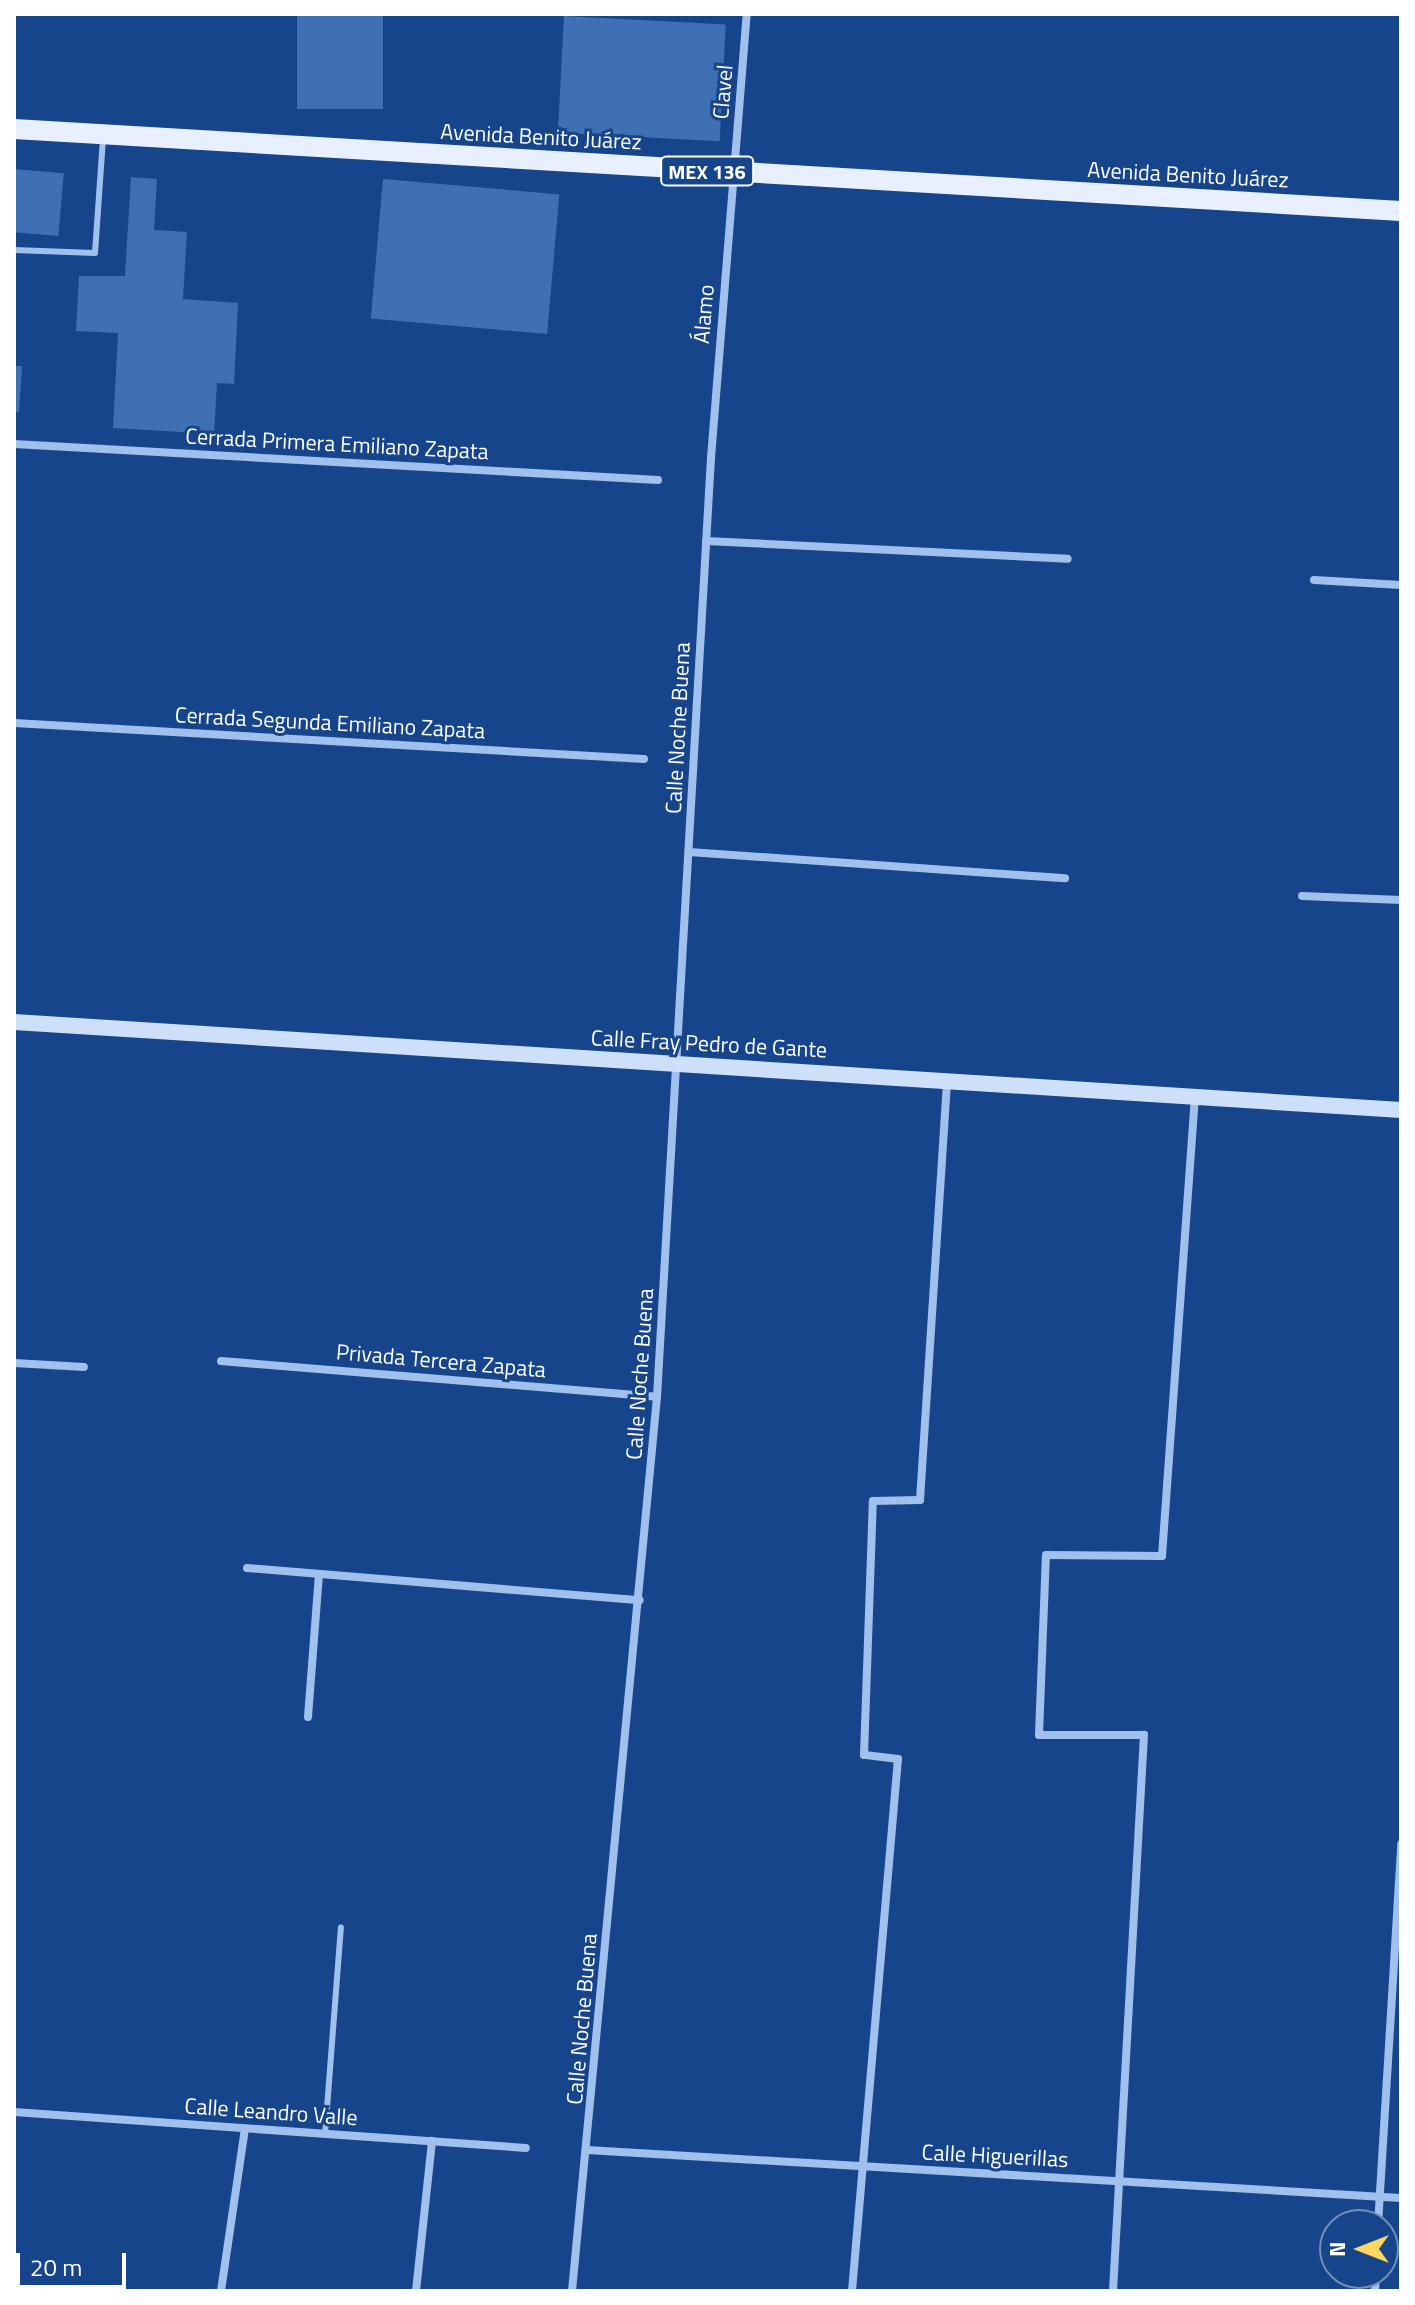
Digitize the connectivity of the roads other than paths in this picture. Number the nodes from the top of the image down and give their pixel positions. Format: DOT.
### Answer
graph roads {
  1 [pos="747,14"];
  2 [pos="14,129"];
  3 [pos="103,135"];
  4 [pos="734,172"];
  5 [pos="1401,211"];
  6 [pos="14,250"];
  7 [pos="14,444"];
  8 [pos="711,458"];
  9 [pos="658,480"];
  10 [pos="706,541"];
  11 [pos="1068,559"];
  12 [pos="1314,580"];
  13 [pos="1401,585"];
  14 [pos="14,723"];
  15 [pos="644,759"];
  16 [pos="689,852"];
  17 [pos="1065,878"];
  18 [pos="1302,896"];
  19 [pos="1401,900"];
  20 [pos="14,1022"];
  21 [pos="678,1065"];
  22 [pos="947,1080"];
  23 [pos="1195,1096"];
  24 [pos="1401,1110"];
  25 [pos="221,1361"];
  26 [pos="14,1363"];
  27 [pos="84,1367"];
  28 [pos="657,1397"];
  29 [pos="247,1568"];
  30 [pos="319,1574"];
  31 [pos="640,1600"];
  32 [pos="308,1717"];
  33 [pos="1400,1844"];
  34 [pos="341,1928"];
  35 [pos="14,2112"];
  36 [pos="245,2129"];
  37 [pos="325,2134"];
  38 [pos="432,2141"];
  39 [pos="526,2148"];
  40 [pos="587,2150"];
  41 [pos="860,2167"];
  42 [pos="1120,2182"];
  43 [pos="1379,2197"];
  44 [pos="1401,2198"];
  45 [pos="1379,2209"];
  46 [pos="221,2291"];
  47 [pos="416,2291"];
  48 [pos="572,2291"];
  49 [pos="852,2291"];
  50 [pos="1113,2291"];
  1 -- 4 [label="street, Clavel"];
  2 -- 3 [label="main road, Avenida Benito Juárez / MEX 136"];
  3 -- 4 [label="main road, Avenida Benito Juárez / MEX 136"];
  3 -- 6 [label="lane"];
  4 -- 5 [label="main road, Avenida Benito Juárez / MEX 136"];
  4 -- 8 [label="street, Álamo"];
  7 -- 9 [label="street, Cerrada Primera Emiliano Zapata"];
  8 -- 10 [label="street, Calle Noche Buena"];
  10 -- 11 [label="street"];
  10 -- 16 [label="street, Calle Noche Buena"];
  12 -- 13 [label="street"];
  14 -- 15 [label="street, Cerrada Segunda Emiliano Zapata"];
  16 -- 17 [label="street"];
  16 -- 21 [label="street, Calle Noche Buena"];
  18 -- 19 [label="street"];
  20 -- 21 [label="main road, Calle Fray Pedro de Gante"];
  21 -- 22 [label="main road, Calle Fray Pedro de Gante"];
  21 -- 28 [label="street, Calle Noche Buena"];
  22 -- 23 [label="main road, Calle Fray Pedro de Gante"];
  22 -- 41 [label="street"];
  23 -- 24 [label="main road, Calle Fray Pedro de Gante"];
  23 -- 42 [label="street"];
  25 -- 28 [label="street, Privada Tercera Zapata"];
  26 -- 27 [label="street"];
  28 -- 31 [label="street, Calle Noche Buena"];
  29 -- 30 [label="street"];
  30 -- 31 [label="street"];
  30 -- 32 [label="street"];
  31 -- 40 [label="street, Calle Noche Buena"];
  33 -- 43 [label="street"];
  34 -- 37 [label="lane"];
  35 -- 36 [label="street, Calle Leandro Valle"];
  36 -- 37 [label="street, Calle Leandro Valle"];
  36 -- 46 [label="street"];
  37 -- 38 [label="street, Calle Leandro Valle"];
  38 -- 39 [label="street, Calle Leandro Valle"];
  38 -- 47 [label="street"];
  40 -- 41 [label="street, Calle Higuerillas"];
  40 -- 48 [label="street, Calle Noche Buena"];
  41 -- 42 [label="street, Calle Higuerillas"];
  41 -- 49 [label="street"];
  42 -- 43 [label="street, Calle Higuerillas"];
  42 -- 50 [label="street"];
  43 -- 44 [label="street, Calle Higuerillas"];
  43 -- 45 [label="street"];
}
